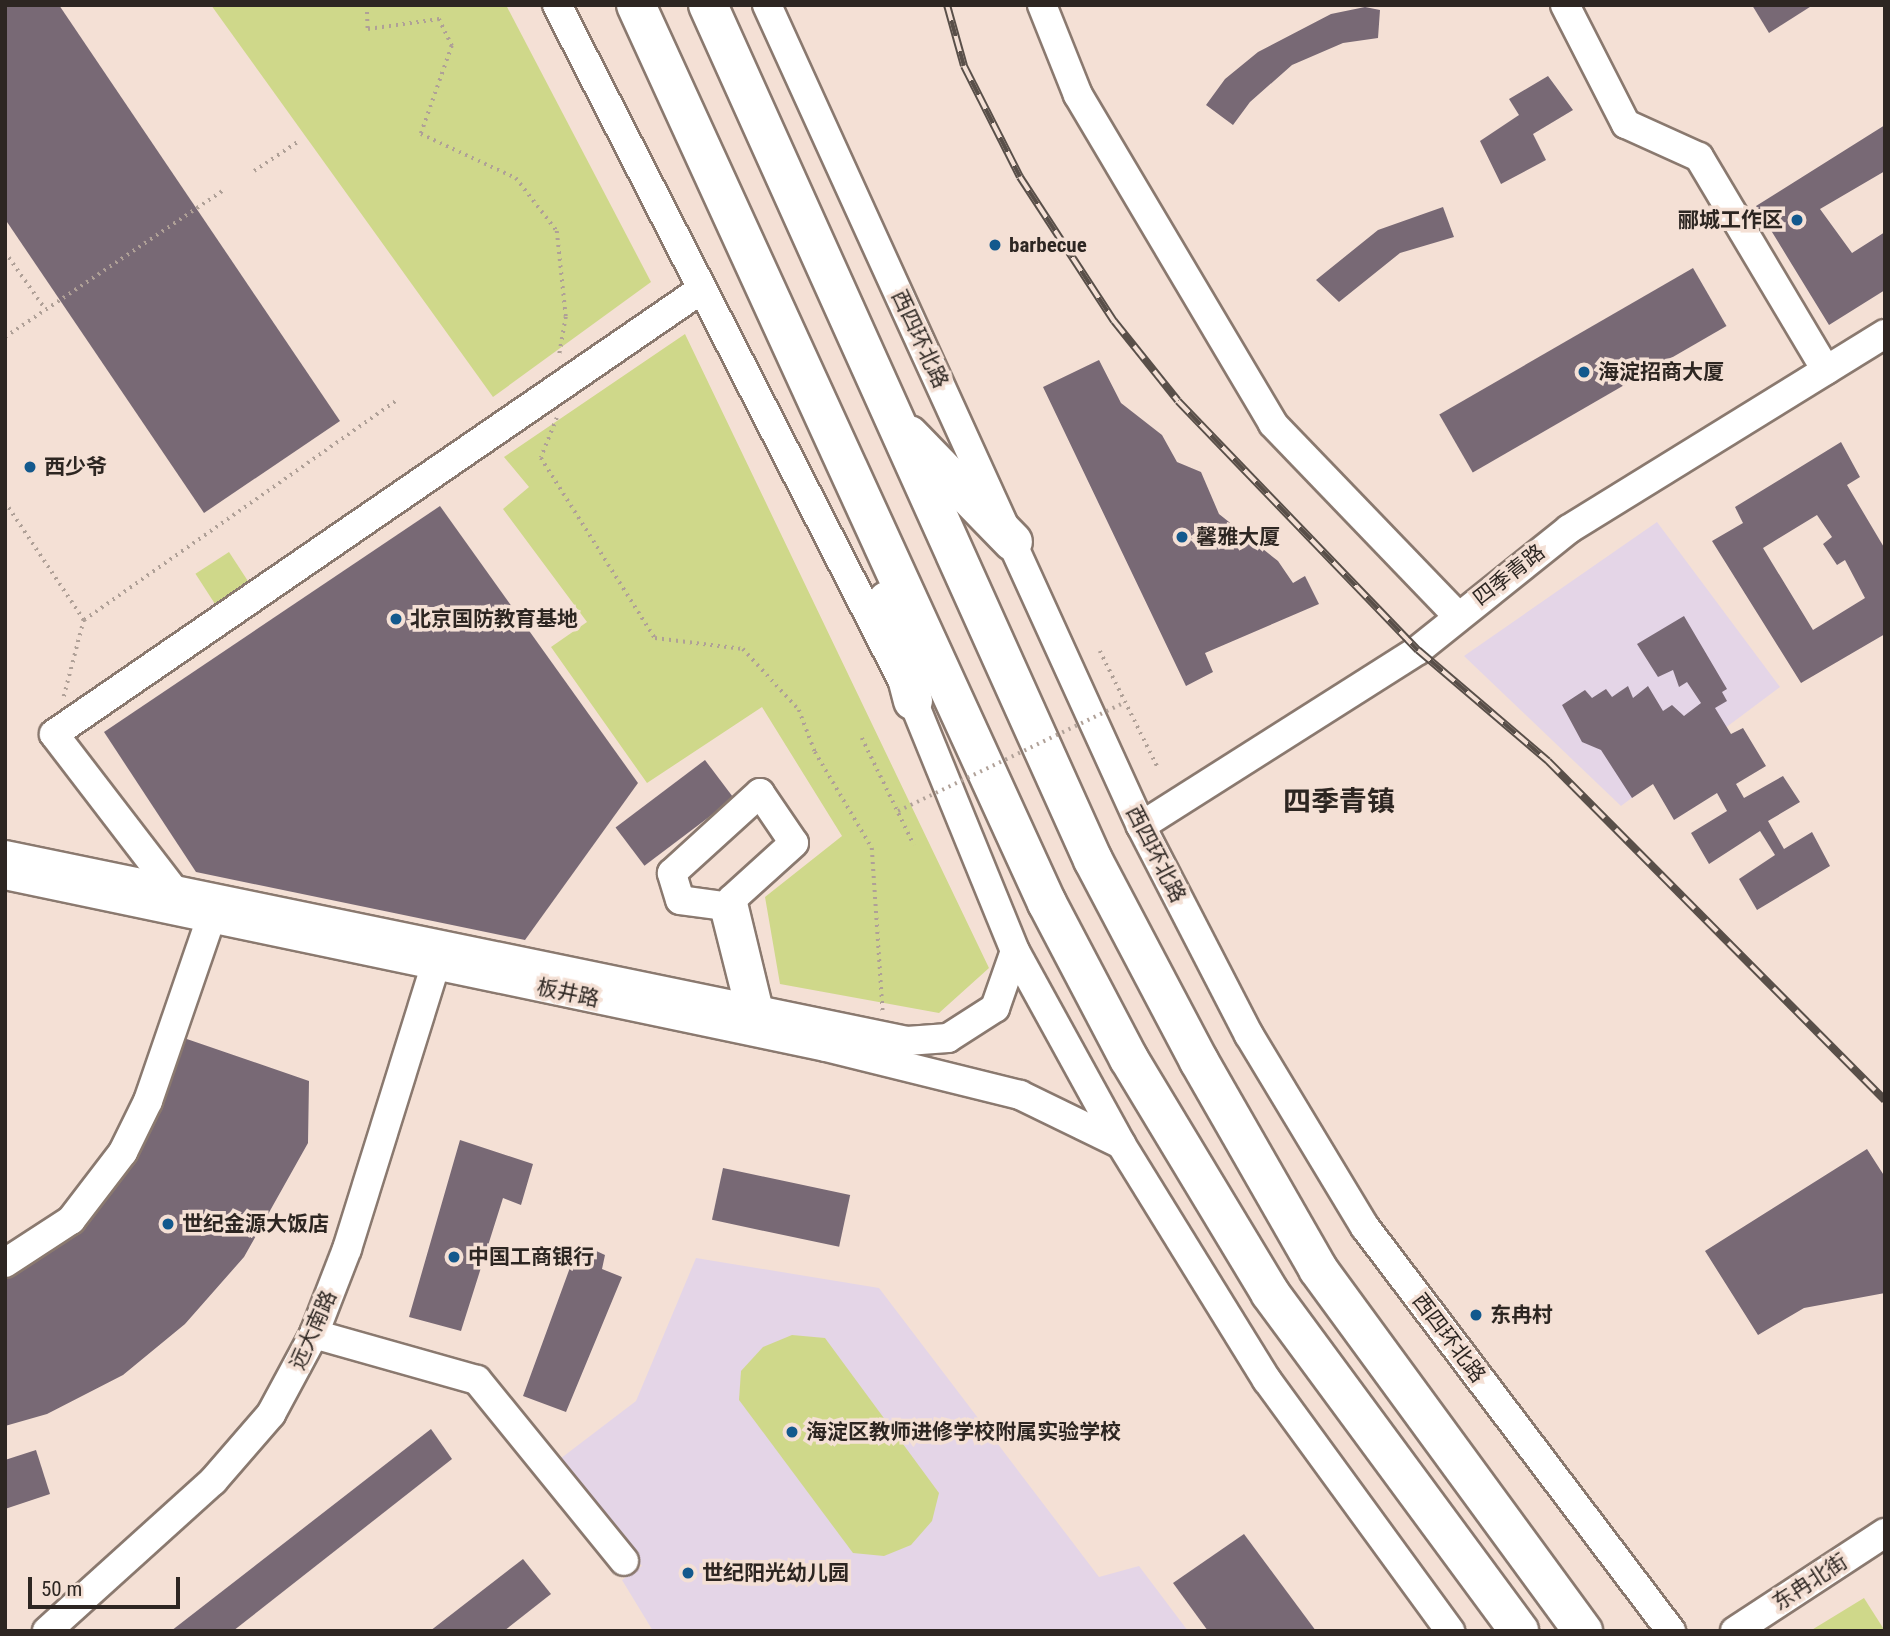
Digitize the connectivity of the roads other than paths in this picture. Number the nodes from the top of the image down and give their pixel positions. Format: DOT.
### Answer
graph roads {
  1 [pos="557,5"];
  2 [pos="636,5"];
  3 [pos="708,5"];
  4 [pos="767,5"];
  5 [pos="1042,5"];
  6 [pos="1565,5"];
  7 [pos="702,289"];
  8 [pos="1885,334"];
  9 [pos="1826,370"];
  10 [pos="890,416"];
  11 [pos="863,507"];
  12 [pos="1013,542"];
  13 [pos="1457,615"];
  14 [pos="913,701"];
  15 [pos="1141,826"];
  16 [pos="5,855"];
  17 [pos="5,876"];
  18 [pos="191,907"];
  19 [pos="1015,951"];
  20 [pos="439,955"];
  21 [pos="754,1010"];
  22 [pos="1121,1144"];
  23 [pos="5,1263"];
  24 [pos="314,1334"];
  25 [pos="1885,1533"];
  26 [pos="624,1561"];
  27 [pos="47,1631"];
  28 [pos="1450,1631"];
  29 [pos="1519,1631"];
  30 [pos="1583,1631"];
  31 [pos="1671,1631"];
  32 [pos="1735,1631"];
  1 -- 7 [label="street"];
  2 -- 11 [label="highway"];
  3 -- 10 [label="highway"];
  4 -- 12 [label="street, 西四环北路"];
  5 -- 13 [label="street"];
  6 -- 9 [label="street"];
  7 -- 14 [label="street"];
  7 -- 18 [label="street"];
  8 -- 9 [label="street, 四季青路"];
  9 -- 13 [label="street, 四季青路"];
  10 -- 12 [label="highway"];
  10 -- 30 [label="highway"];
  11 -- 14 [label="highway"];
  11 -- 29 [label="highway"];
  12 -- 15 [label="street, 西四环北路"];
  13 -- 15 [label="street, 四季青路"];
  14 -- 19 [label="street"];
  15 -- 31 [label="street, 西四环北路"];
  16 -- 18 [label="street"];
  17 -- 18 [label="street, 板井路"];
  18 -- 20 [label="street"];
  18 -- 20 [label="street, 板井路"];
  18 -- 23 [label="street"];
  19 -- 21 [label="street"];
  19 -- 22 [label="street"];
  20 -- 21 [label="street"];
  20 -- 22 [label="street, 板井路"];
  20 -- 24 [label="street, 远大南路"];
  21 -- 21 [label="street"];
  22 -- 28 [label="street"];
  24 -- 26 [label="street"];
  24 -- 27 [label="street, 远大南路"];
  25 -- 32 [label="street, 东冉北街"];
}
